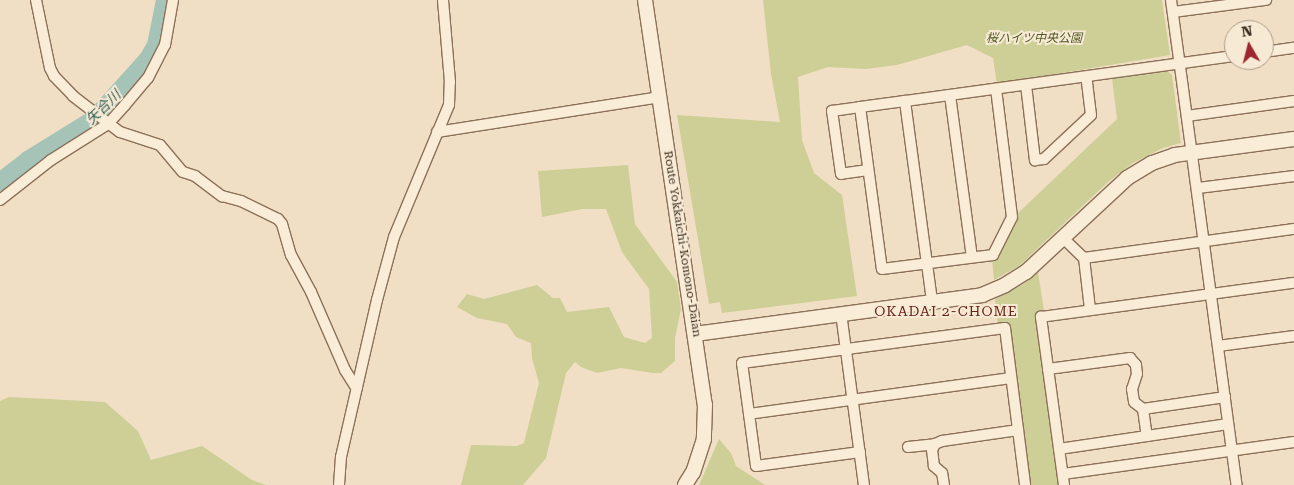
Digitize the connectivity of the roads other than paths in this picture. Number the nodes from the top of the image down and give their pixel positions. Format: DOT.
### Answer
graph roads {
  1 [pos="36,0"];
  2 [pos="173,0"];
  3 [pos="443,0"];
  4 [pos="644,0"];
  5 [pos="1171,0"];
  6 [pos="1266,0"];
  7 [pos="1173,12"];
  8 [pos="1294,48"];
  9 [pos="1274,51"];
  10 [pos="1224,57"];
  11 [pos="1180,63"];
  12 [pos="1086,76"];
  13 [pos="1026,85"];
  14 [pos="996,89"];
  15 [pos="950,95"];
  16 [pos="660,97"];
  17 [pos="905,101"];
  18 [pos="1294,101"];
  19 [pos="860,107"];
  20 [pos="1187,116"];
  21 [pos="106,123"];
  22 [pos="438,132"];
  23 [pos="1294,138"];
  24 [pos="1192,152"];
  25 [pos="868,170"];
  26 [pos="1294,176"];
  27 [pos="1198,188"];
  28 [pos="0,200"];
  29 [pos="1294,229"];
  30 [pos="1062,237"];
  31 [pos="1204,241"];
  32 [pos="972,257"];
  33 [pos="1084,258"];
  34 [pos="927,263"];
  35 [pos="1294,283"];
  36 [pos="1211,294"];
  37 [pos="932,301"];
  38 [pos="1090,309"];
  39 [pos="841,313"];
  40 [pos="695,334"];
  41 [pos="1294,336"];
  42 [pos="1218,346"];
  43 [pos="846,350"];
  44 [pos="1048,369"];
  45 [pos="1011,378"];
  46 [pos="357,389"];
  47 [pos="1225,398"];
  48 [pos="853,400"];
  49 [pos="1144,409"];
  50 [pos="749,414"];
  51 [pos="1228,424"];
  52 [pos="1018,430"];
  53 [pos="1147,436"];
  54 [pos="1294,442"];
  55 [pos="935,444"];
  56 [pos="908,447"];
  57 [pos="1059,449"];
  58 [pos="1232,451"];
  59 [pos="860,452"];
  60 [pos="1063,480"];
  61 [pos="339,485"];
  62 [pos="685,485"];
  63 [pos="864,485"];
  64 [pos="944,485"];
  65 [pos="1025,485"];
  66 [pos="1236,485"];
  1 -- 21 [label="street"];
  2 -- 21 [label="street"];
  3 -- 22 [label="street"];
  4 -- 16 [label="street, Route Yokkaichi-Komono-Daian"];
  5 -- 7 [label="street"];
  6 -- 7 [label="street"];
  7 -- 11 [label="street"];
  8 -- 9 [label="street"];
  10 -- 11 [label="street"];
  11 -- 12 [label="street"];
  11 -- 20 [label="street"];
  12 -- 13 [label="street"];
  12 -- 13 [label="street"];
  13 -- 14 [label="street"];
  14 -- 15 [label="street"];
  14 -- 32 [label="street"];
  15 -- 17 [label="street"];
  15 -- 32 [label="street"];
  16 -- 22 [label="street"];
  16 -- 40 [label="street, Route Yokkaichi-Komono-Daian"];
  17 -- 19 [label="street"];
  17 -- 34 [label="street"];
  18 -- 20 [label="street"];
  19 -- 25 [label="street"];
  19 -- 25 [label="street"];
  20 -- 24 [label="street"];
  21 -- 28 [label="street"];
  21 -- 46 [label="street"];
  22 -- 46 [label="street"];
  23 -- 24 [label="street"];
  24 -- 27 [label="street"];
  24 -- 30 [label="street"];
  25 -- 34 [label="street"];
  26 -- 27 [label="street"];
  27 -- 31 [label="street"];
  29 -- 31 [label="street"];
  30 -- 33 [label="street"];
  30 -- 37 [label="street"];
  31 -- 33 [label="street"];
  31 -- 36 [label="street"];
  32 -- 34 [label="street"];
  33 -- 38 [label="street"];
  34 -- 37 [label="street"];
  35 -- 36 [label="street"];
  36 -- 38 [label="street"];
  36 -- 42 [label="street"];
  37 -- 39 [label="street"];
  38 -- 44 [label="street"];
  39 -- 40 [label="street"];
  39 -- 43 [label="street"];
  40 -- 62 [label="street, Route Yokkaichi-Komono-Daian"];
  41 -- 42 [label="street"];
  42 -- 47 [label="street"];
  43 -- 45 [label="street"];
  43 -- 48 [label="street"];
  43 -- 50 [label="street"];
  44 -- 49 [label="street"];
  44 -- 57 [label="street"];
  45 -- 48 [label="street"];
  45 -- 52 [label="street"];
  46 -- 61 [label="street"];
  47 -- 49 [label="street"];
  47 -- 51 [label="street"];
  48 -- 50 [label="street"];
  48 -- 59 [label="street"];
  49 -- 53 [label="street"];
  50 -- 59 [label="street"];
  51 -- 53 [label="street"];
  51 -- 58 [label="street"];
  52 -- 55 [label="street"];
  52 -- 65 [label="street"];
  53 -- 57 [label="street"];
  54 -- 58 [label="street"];
  55 -- 56 [label="street"];
  55 -- 64 [label="street"];
  57 -- 60 [label="street"];
  58 -- 60 [label="street"];
  58 -- 66 [label="street"];
  59 -- 63 [label="street"];
}
